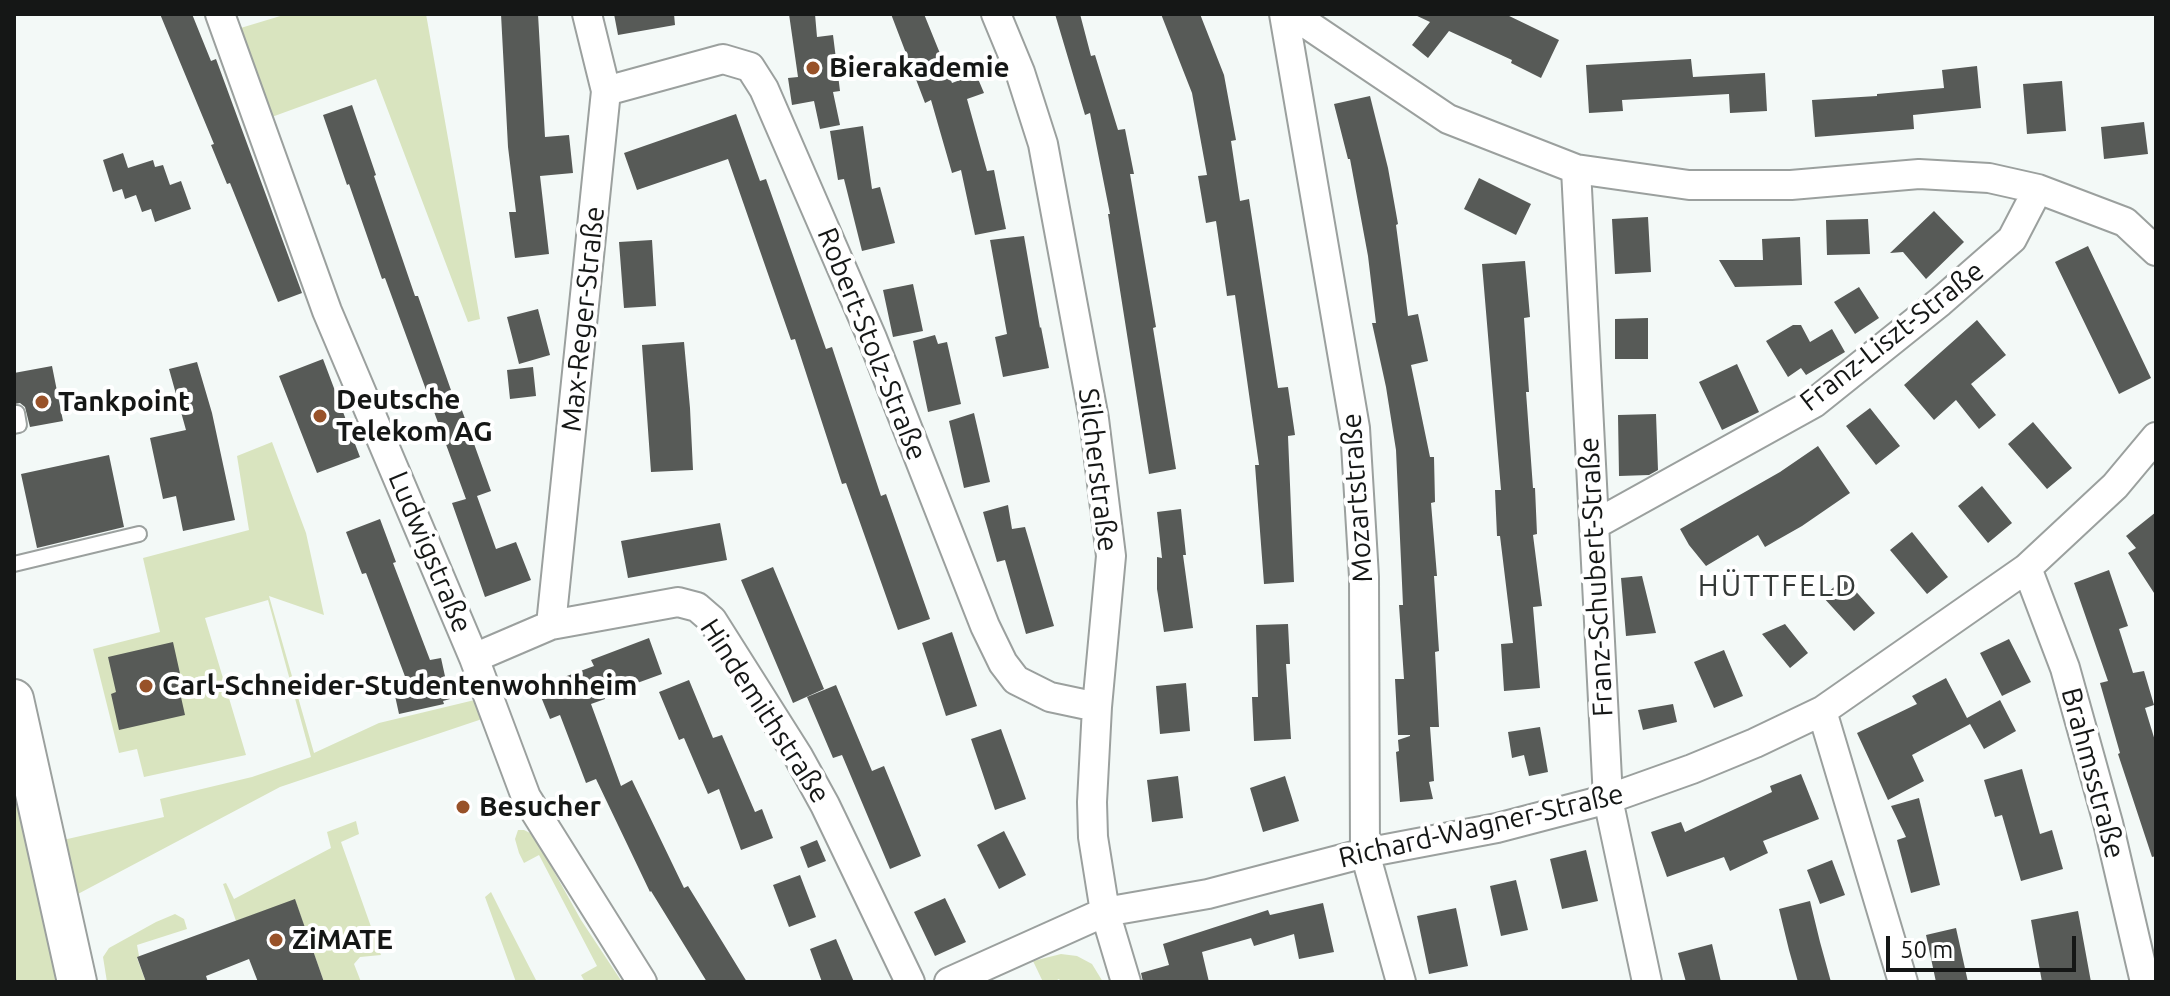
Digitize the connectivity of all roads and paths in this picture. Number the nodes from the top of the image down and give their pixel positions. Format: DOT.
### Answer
graph roads {
  1 [pos="220,14"];
  2 [pos="587,14"];
  3 [pos="996,14"];
  4 [pos="1284,14"];
  5 [pos="1292,14"];
  6 [pos="606,91"];
  7 [pos="1576,169"];
  8 [pos="2038,189"];
  9 [pos="2156,251"];
  10 [pos="2156,437"];
  11 [pos="1594,525"];
  12 [pos="139,534"];
  13 [pos="14,564"];
  14 [pos="2027,568"];
  15 [pos="551,625"];
  16 [pos="474,658"];
  17 [pos="14,699"];
  18 [pos="1097,707"];
  19 [pos="1822,711"];
  20 [pos="1608,799"];
  21 [pos="1365,853"];
  22 [pos="1105,912"];
  23 [pos="77,982"];
  24 [pos="642,982"];
  25 [pos="910,982"];
  26 [pos="949,982"];
  27 [pos="1126,982"];
  28 [pos="1401,982"];
  29 [pos="1647,982"];
  30 [pos="1903,982"];
  31 [pos="2145,982"];
  1 -- 16 [label="street, Ludwigstraße"];
  2 -- 6 [label="street, Max-Reger-Straße"];
  3 -- 18 [label="street, Silcherstraße"];
  4 -- 21 [label="street, Mozartstraße"];
  5 -- 7 [label="street"];
  6 -- 15 [label="street, Max-Reger-Straße"];
  6 -- 18 [label="street, Robert-Stolz-Straße"];
  7 -- 8 [label="street"];
  7 -- 11 [label="street, Franz-Schubert-Straße"];
  8 -- 9 [label="street"];
  8 -- 11 [label="street, Franz-Liszt-Straße"];
  10 -- 14 [label="street, Richard-Wagner-Straße"];
  11 -- 20 [label="street, Franz-Schubert-Straße"];
  12 -- 13 [label="lane"];
  14 -- 19 [label="street, Richard-Wagner-Straße"];
  14 -- 31 [label="street, Brahmsstraße"];
  15 -- 16 [label="street, Hindemithstraße"];
  15 -- 25 [label="street, Hindemithstraße"];
  16 -- 24 [label="street, Ludwigstraße"];
  17 -- 23 [label="main road"];
  18 -- 22 [label="street, Silcherstraße"];
  19 -- 20 [label="street, Richard-Wagner-Straße"];
  19 -- 30 [label="street"];
  20 -- 21 [label="street, Richard-Wagner-Straße"];
  20 -- 29 [label="street, Franz-Schubert-Straße"];
  21 -- 22 [label="street, Richard-Wagner-Straße"];
  21 -- 28 [label="street, Mozartstraße"];
  22 -- 26 [label="street, Richard-Wagner-Straße"];
  22 -- 27 [label="street, Silcherstraße"];
}
